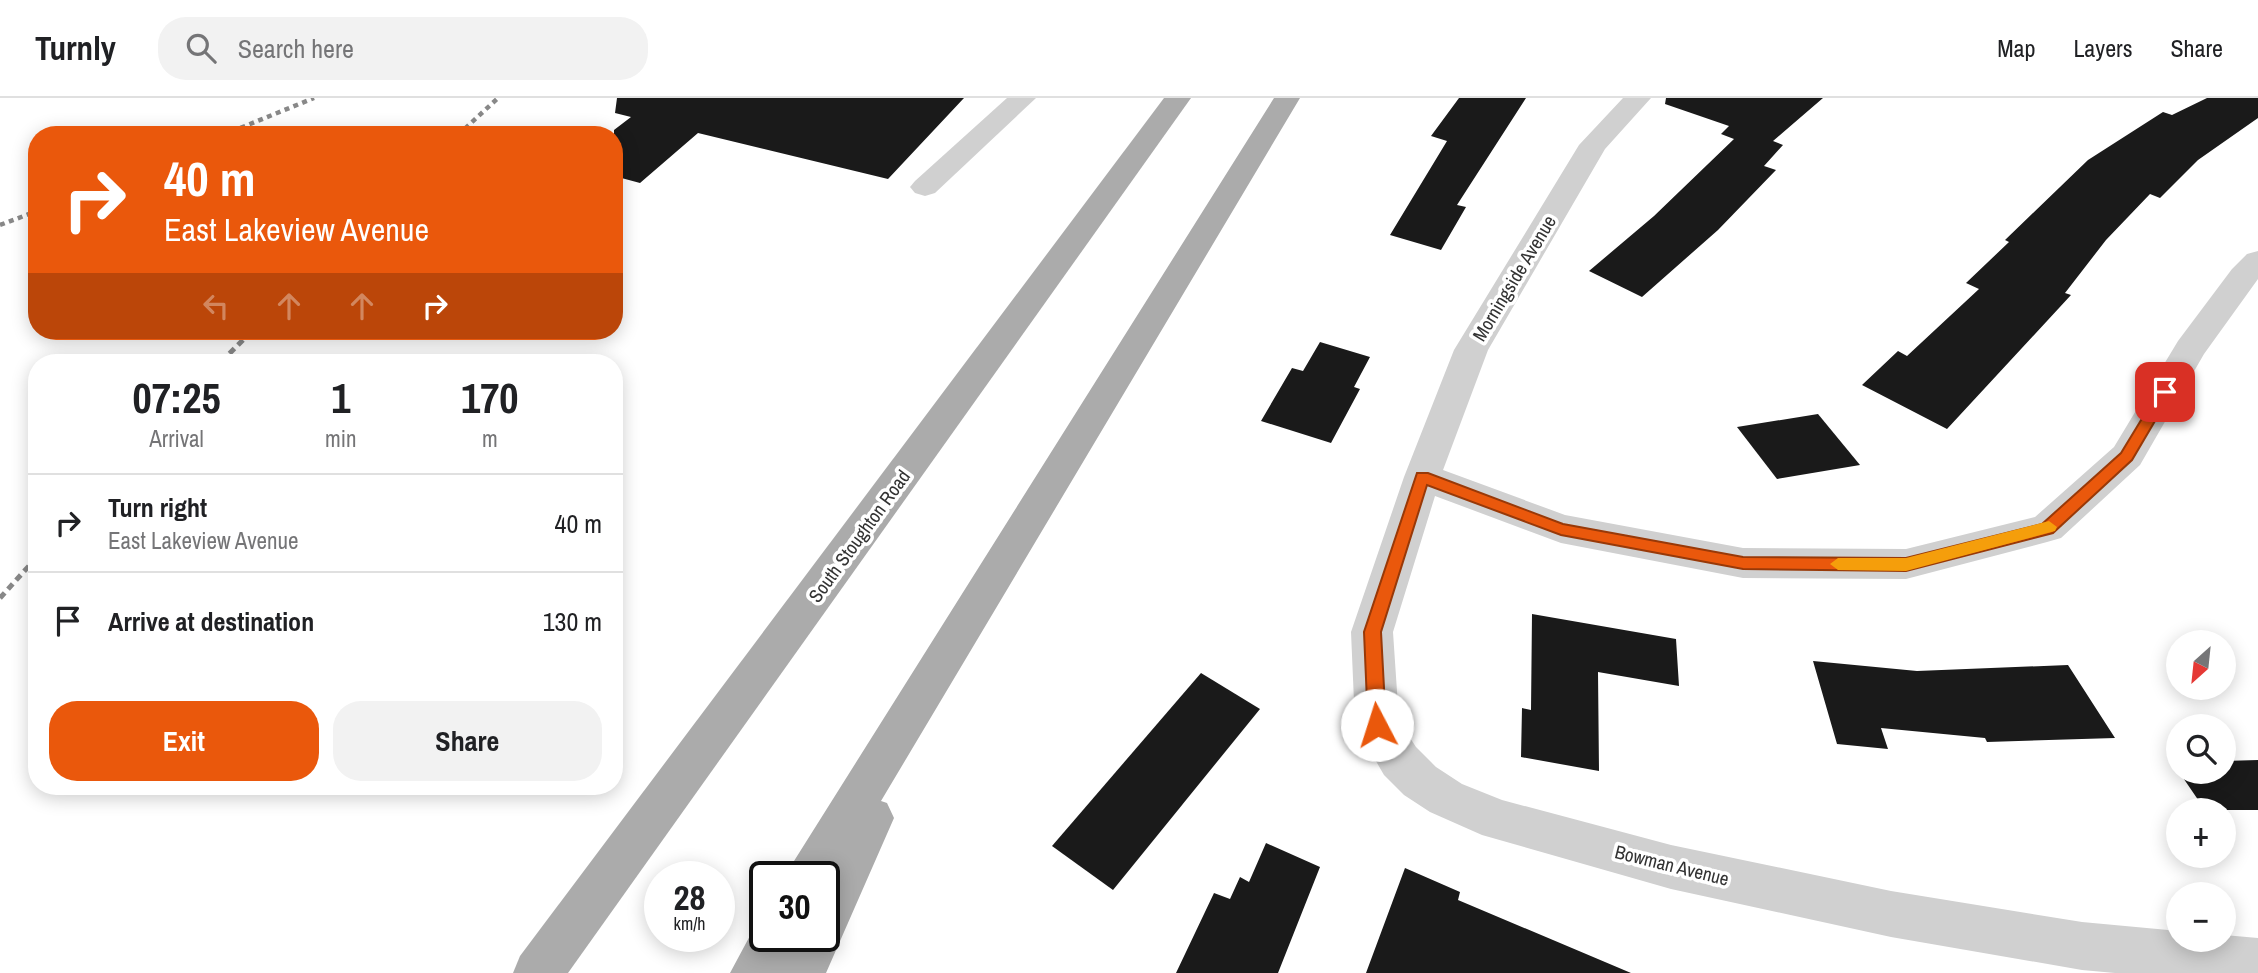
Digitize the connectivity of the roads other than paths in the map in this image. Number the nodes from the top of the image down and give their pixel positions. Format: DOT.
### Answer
graph roads {
  1 [pos="1023,98"];
  2 [pos="1178,98"];
  3 [pos="1287,98"];
  4 [pos="1638,98"];
  5 [pos="925,187"];
  6 [pos="2258,261"];
  7 [pos="1422,477"];
  8 [pos="948,646"];
  9 [pos="820,861"];
  10 [pos="840,886"];
  11 [pos="767,952"];
  12 [pos="811,952"];
  13 [pos="2258,962"];
  14 [pos="538,973"];
  15 [pos="755,973"];
  16 [pos="801,973"];
  1 -- 5 [label="street"];
  2 -- 14 [label="main road, South Stoughton Road"];
  3 -- 8 [label="main road"];
  4 -- 7 [label="street, Morningside Avenue"];
  6 -- 7 [label="street"];
  7 -- 13 [label="street, Bowman Avenue"];
  8 -- 9 [label="main road"];
  8 -- 10 [label="main road"];
  11 -- 15 [label="main road"];
  12 -- 16 [label="main road"];
}
